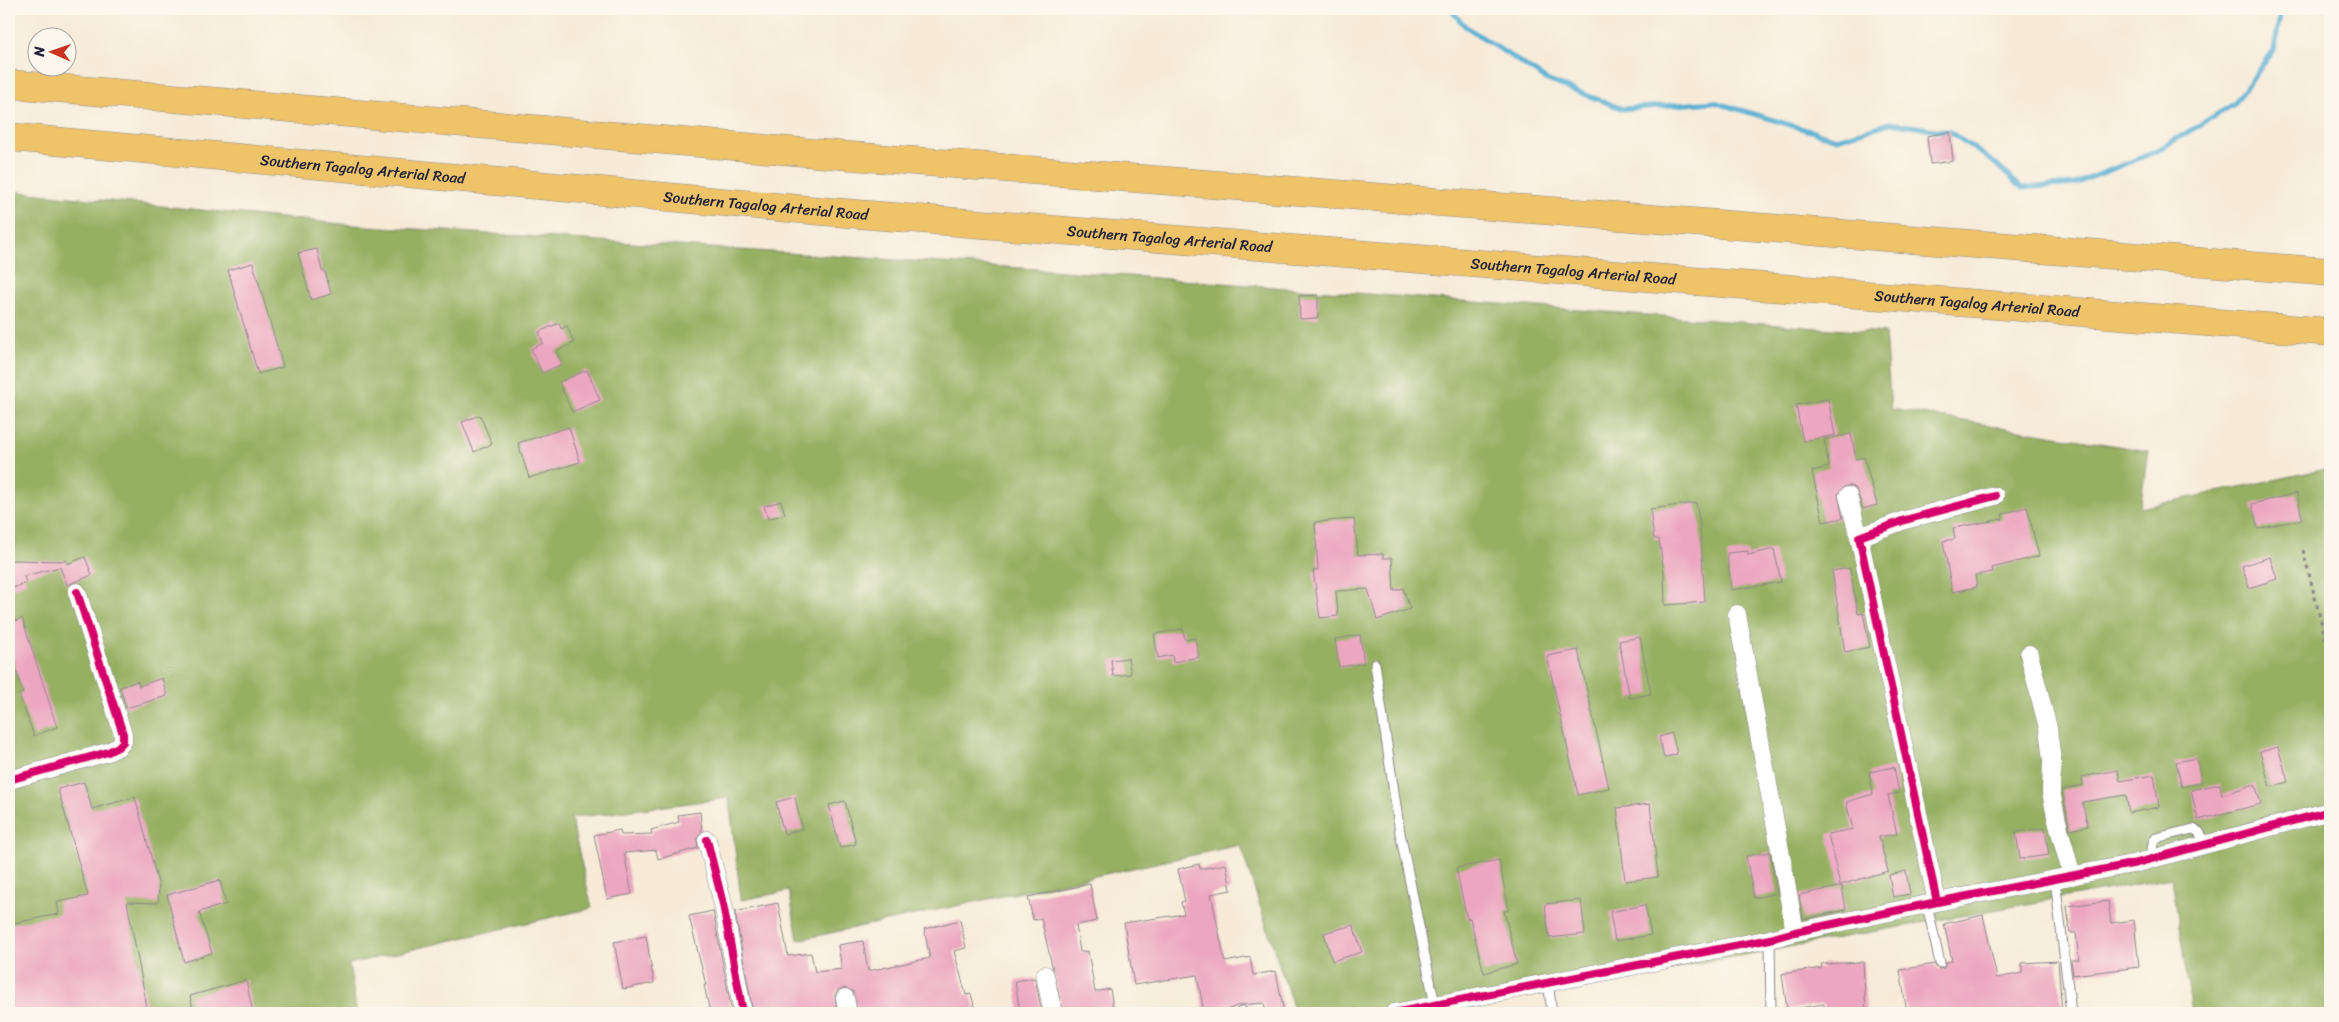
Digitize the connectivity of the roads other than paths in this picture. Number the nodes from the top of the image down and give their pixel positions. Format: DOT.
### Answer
graph roads {
  1 [pos="9,84"];
  2 [pos="9,137"];
  3 [pos="2330,272"];
  4 [pos="2330,332"];
  5 [pos="1848,496"];
  6 [pos="1996,496"];
  7 [pos="1859,537"];
  8 [pos="77,592"];
  9 [pos="1737,614"];
  10 [pos="2029,654"];
  11 [pos="1375,664"];
  12 [pos="9,780"];
  13 [pos="2330,811"];
  14 [pos="708,840"];
  15 [pos="2064,878"];
  16 [pos="1932,904"];
  17 [pos="1795,932"];
  18 [pos="1770,939"];
  19 [pos="1940,963"];
  20 [pos="1045,975"];
  21 [pos="1548,982"];
  22 [pos="1435,1005"];
  23 [pos="743,1013"];
  24 [pos="1053,1013"];
  25 [pos="1394,1013"];
  26 [pos="1552,1013"];
  27 [pos="1771,1013"];
  28 [pos="2071,1013"];
  1 -- 3 [label="highway"];
  2 -- 4 [label="highway, Southern Tagalog Arterial Road"];
  5 -- 7 [label="street"];
  6 -- 7 [label="street"];
  7 -- 16 [label="street"];
  8 -- 12 [label="street"];
  9 -- 17 [label="street"];
  10 -- 15 [label="street"];
  11 -- 22 [label="lane"];
  13 -- 15 [label="street"];
  14 -- 23 [label="street"];
  15 -- 16 [label="street"];
  15 -- 28 [label="lane"];
  16 -- 17 [label="street"];
  16 -- 19 [label="lane"];
  17 -- 18 [label="street"];
  18 -- 21 [label="street"];
  18 -- 27 [label="lane"];
  20 -- 24 [label="street"];
  21 -- 22 [label="street"];
  21 -- 26 [label="lane"];
  22 -- 25 [label="street"];
}
